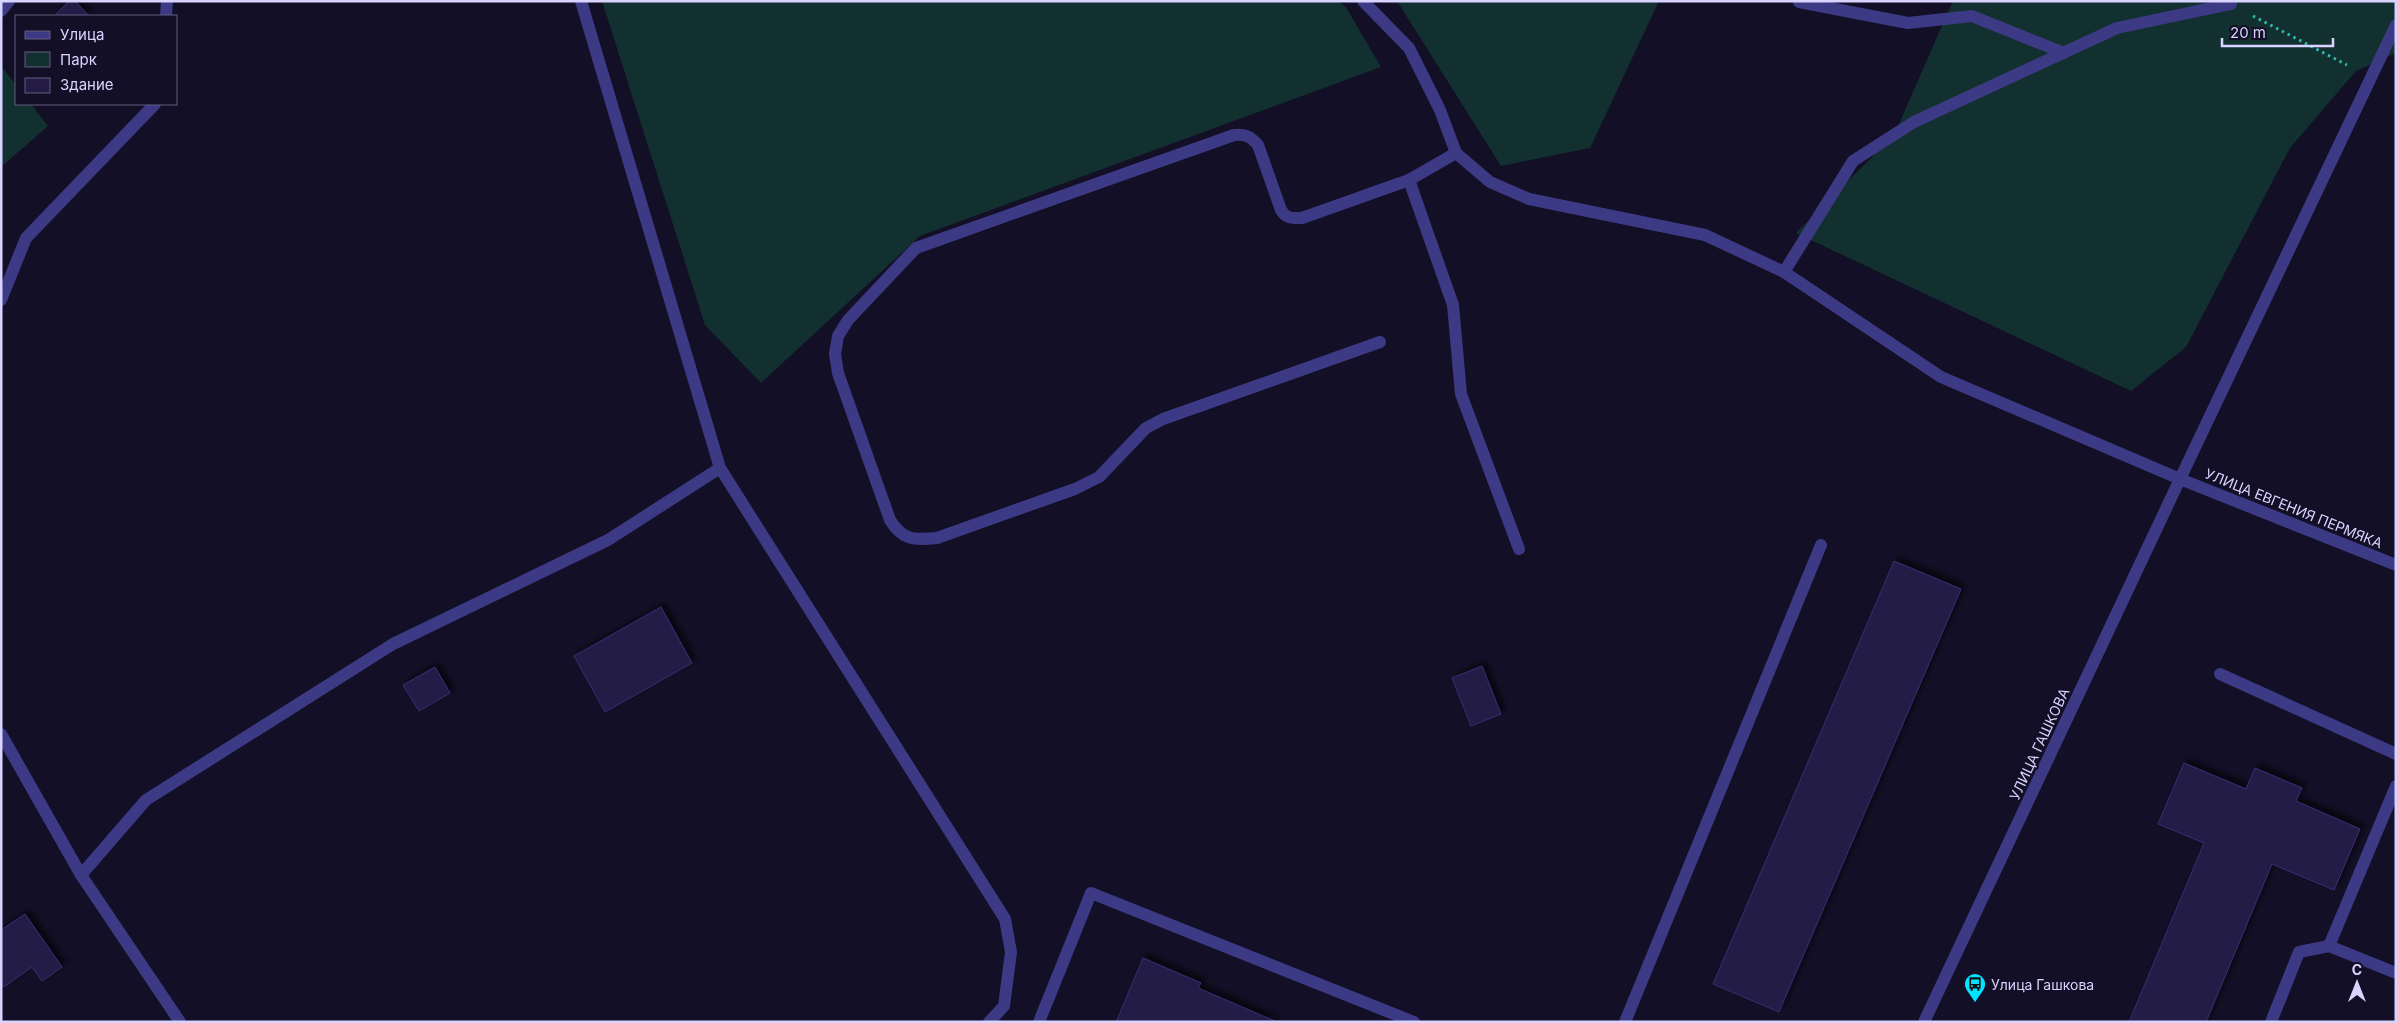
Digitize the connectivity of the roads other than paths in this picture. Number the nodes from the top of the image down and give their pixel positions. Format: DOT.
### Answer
graph roads {
  1 [pos="9,1"];
  2 [pos="167,1"];
  3 [pos="582,1"];
  4 [pos="1363,1"];
  5 [pos="1799,2"];
  6 [pos="2231,4"];
  7 [pos="1,11"];
  8 [pos="166,15"];
  9 [pos="2396,25"];
  10 [pos="2064,52"];
  11 [pos="154,105"];
  12 [pos="1456,153"];
  13 [pos="1409,180"];
  14 [pos="1784,272"];
  15 [pos="1,300"];
  16 [pos="1380,342"];
  17 [pos="720,468"];
  18 [pos="2180,479"];
  19 [pos="1821,545"];
  20 [pos="1519,549"];
  21 [pos="2396,565"];
  22 [pos="2220,674"];
  23 [pos="1,734"];
  24 [pos="2396,754"];
  25 [pos="2396,786"];
  26 [pos="81,874"];
  27 [pos="2329,946"];
  28 [pos="2396,973"];
  29 [pos="180,1022"];
  30 [pos="990,1022"];
  31 [pos="1040,1022"];
  32 [pos="1414,1022"];
  33 [pos="1625,1022"];
  34 [pos="1924,1022"];
  35 [pos="2271,1022"];
  1 -- 7 [label="street"];
  2 -- 8 [label="street"];
  3 -- 17 [label="street"];
  4 -- 12 [label="street"];
  5 -- 10 [label="street"];
  6 -- 10 [label="street"];
  9 -- 18 [label="street, УЛИЦА ГАШКОВА"];
  10 -- 14 [label="street"];
  11 -- 15 [label="street"];
  12 -- 13 [label="street"];
  12 -- 14 [label="street, УЛИЦА ЕВГЕНИЯ ПЕРМЯКА"];
  13 -- 16 [label="street"];
  13 -- 20 [label="street"];
  14 -- 18 [label="street, УЛИЦА ЕВГЕНИЯ ПЕРМЯКА"];
  17 -- 26 [label="street"];
  17 -- 30 [label="street"];
  18 -- 21 [label="street, УЛИЦА ЕВГЕНИЯ ПЕРМЯКА"];
  18 -- 34 [label="street, УЛИЦА ГАШКОВА"];
  19 -- 33 [label="street"];
  22 -- 24 [label="street"];
  23 -- 26 [label="street"];
  25 -- 27 [label="street"];
  26 -- 29 [label="street"];
  27 -- 28 [label="street"];
  27 -- 35 [label="street"];
  31 -- 32 [label="street"];
}
